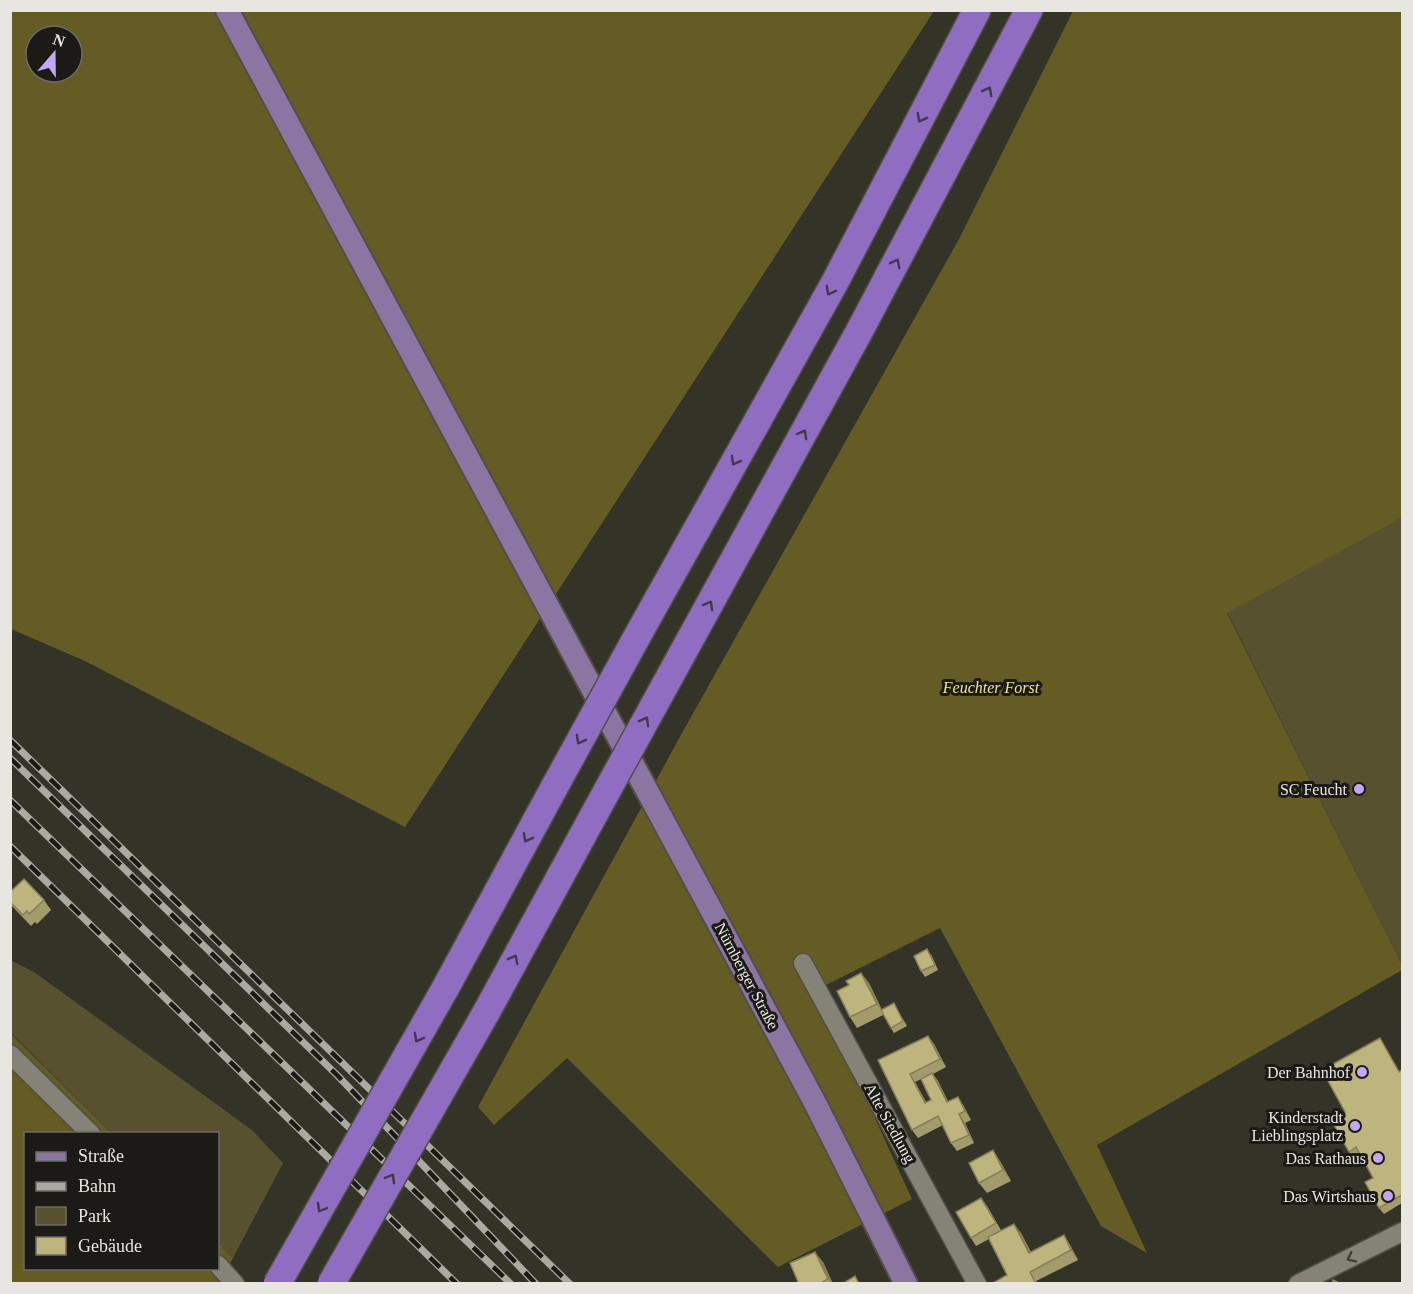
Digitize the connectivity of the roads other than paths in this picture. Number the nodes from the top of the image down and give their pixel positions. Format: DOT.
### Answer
graph roads {
  1 [pos="227,10"];
  2 [pos="977,10"];
  3 [pos="1029,10"];
  4 [pos="803,963"];
  5 [pos="10,1054"];
  6 [pos="89,1132"];
  7 [pos="1402,1232"];
  8 [pos="219,1266"];
  9 [pos="235,1284"];
  10 [pos="277,1284"];
  11 [pos="331,1284"];
  12 [pos="906,1284"];
  13 [pos="977,1284"];
  14 [pos="1298,1284"];
  1 -- 12 [label="main road, Nürnberger Straße"];
  2 -- 10 [label="highway, one-way, bridge"];
  11 -- 3 [label="highway, one-way, bridge"];
  4 -- 13 [label="street, Alte Siedlung"];
  5 -- 6 [label="street"];
  7 -- 14 [label="street, one-way"];
  8 -- 9 [label="street"];
}
